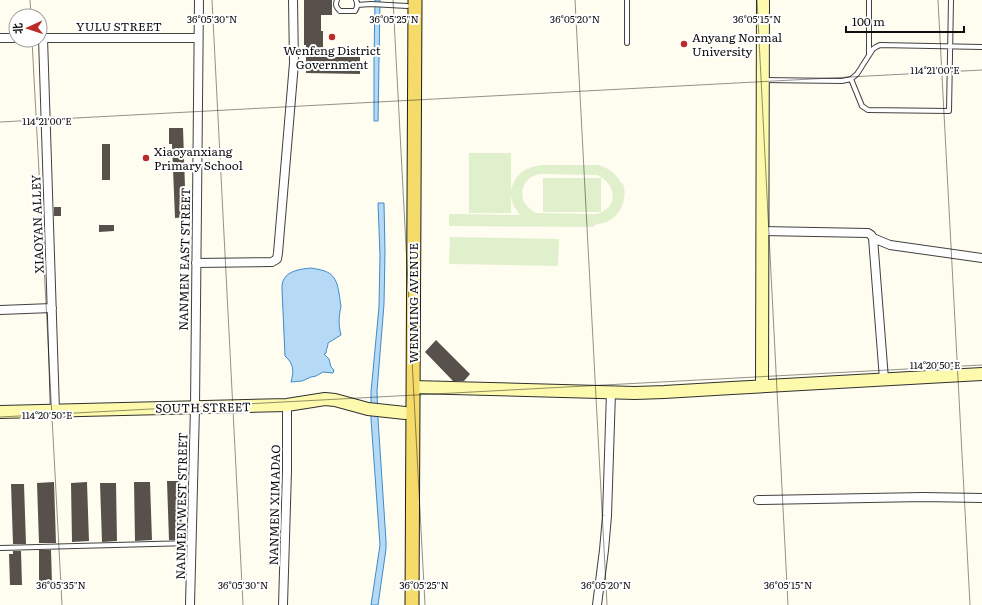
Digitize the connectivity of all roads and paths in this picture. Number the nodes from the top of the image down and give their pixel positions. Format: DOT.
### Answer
graph roads {
  1 [pos="199,0"];
  2 [pos="293,0"];
  3 [pos="337,0"];
  4 [pos="356,0"];
  5 [pos="627,0"];
  6 [pos="763,0"];
  7 [pos="869,0"];
  8 [pos="951,0"];
  9 [pos="409,2"];
  10 [pos="357,5"];
  11 [pos="48,38"];
  12 [pos="198,38"];
  13 [pos="627,43"];
  14 [pos="950,46"];
  15 [pos="982,47"];
  16 [pos="42,48"];
  17 [pos="869,55"];
  18 [pos="851,79"];
  19 [pos="763,80"];
  20 [pos="762,231"];
  21 [pos="873,238"];
  22 [pos="982,258"];
  23 [pos="196,262"];
  24 [pos="52,308"];
  25 [pos="0,310"];
  26 [pos="982,374"];
  27 [pos="884,379"];
  28 [pos="762,386"];
  29 [pos="413,387"];
  30 [pos="611,392"];
  31 [pos="287,405"];
  32 [pos="195,407"];
  33 [pos="55,411"];
  34 [pos="0,412"];
  35 [pos="405,413"];
  36 [pos="982,498"];
  37 [pos="758,500"];
  38 [pos="192,543"];
  39 [pos="0,548"];
  40 [pos="190,605"];
  41 [pos="283,605"];
  42 [pos="404,605"];
  43 [pos="412,605"];
  44 [pos="597,605"];
  1 -- 12 [label="street, NANMEN EAST STREET"];
  2 -- 23 [label="street"];
  3 -- 10 [label="lane"];
  4 -- 10 [label="lane"];
  5 -- 13 [label="lane"];
  6 -- 19 [label="street"];
  7 -- 17 [label="lane"];
  8 -- 14 [label="lane"];
  9 -- 10 [label="lane"];
  9 -- 29 [label="main road, WENMING AVENUE"];
  9 -- 35 [label="main road, WENMING AVENUE"];
  11 -- 12 [label="street, YULU STREET"];
  12 -- 23 [label="street, NANMEN EAST STREET"];
  14 -- 15 [label="lane"];
  14 -- 17 [label="lane"];
  14 -- 18 [label="lane"];
  16 -- 24 [label="street, XIAOYAN ALLEY"];
  17 -- 18 [label="lane"];
  18 -- 19 [label="lane"];
  19 -- 20 [label="street"];
  20 -- 21 [label="street"];
  20 -- 28 [label="street"];
  21 -- 22 [label="street"];
  21 -- 27 [label="street"];
  23 -- 32 [label="street, NANMEN EAST STREET"];
  24 -- 25 [label="street"];
  24 -- 33 [label="street, XIAOYAN ALLEY"];
  26 -- 27 [label="street"];
  27 -- 28 [label="street"];
  28 -- 30 [label="street"];
  29 -- 30 [label="street"];
  29 -- 43 [label="main road, WENMING AVENUE"];
  30 -- 44 [label="street"];
  31 -- 32 [label="street, SOUTH STREET"];
  31 -- 35 [label="street, SOUTH STREET"];
  31 -- 41 [label="street, NANMEN XIMADAO"];
  32 -- 33 [label="street, SOUTH STREET"];
  32 -- 38 [label="street, NANMEN WEST STREET"];
  33 -- 34 [label="street, SOUTH STREET"];
  35 -- 42 [label="main road, WENMING AVENUE"];
  36 -- 37 [label="street"];
  38 -- 39 [label="lane"];
  38 -- 40 [label="street, NANMEN WEST STREET"];
}
